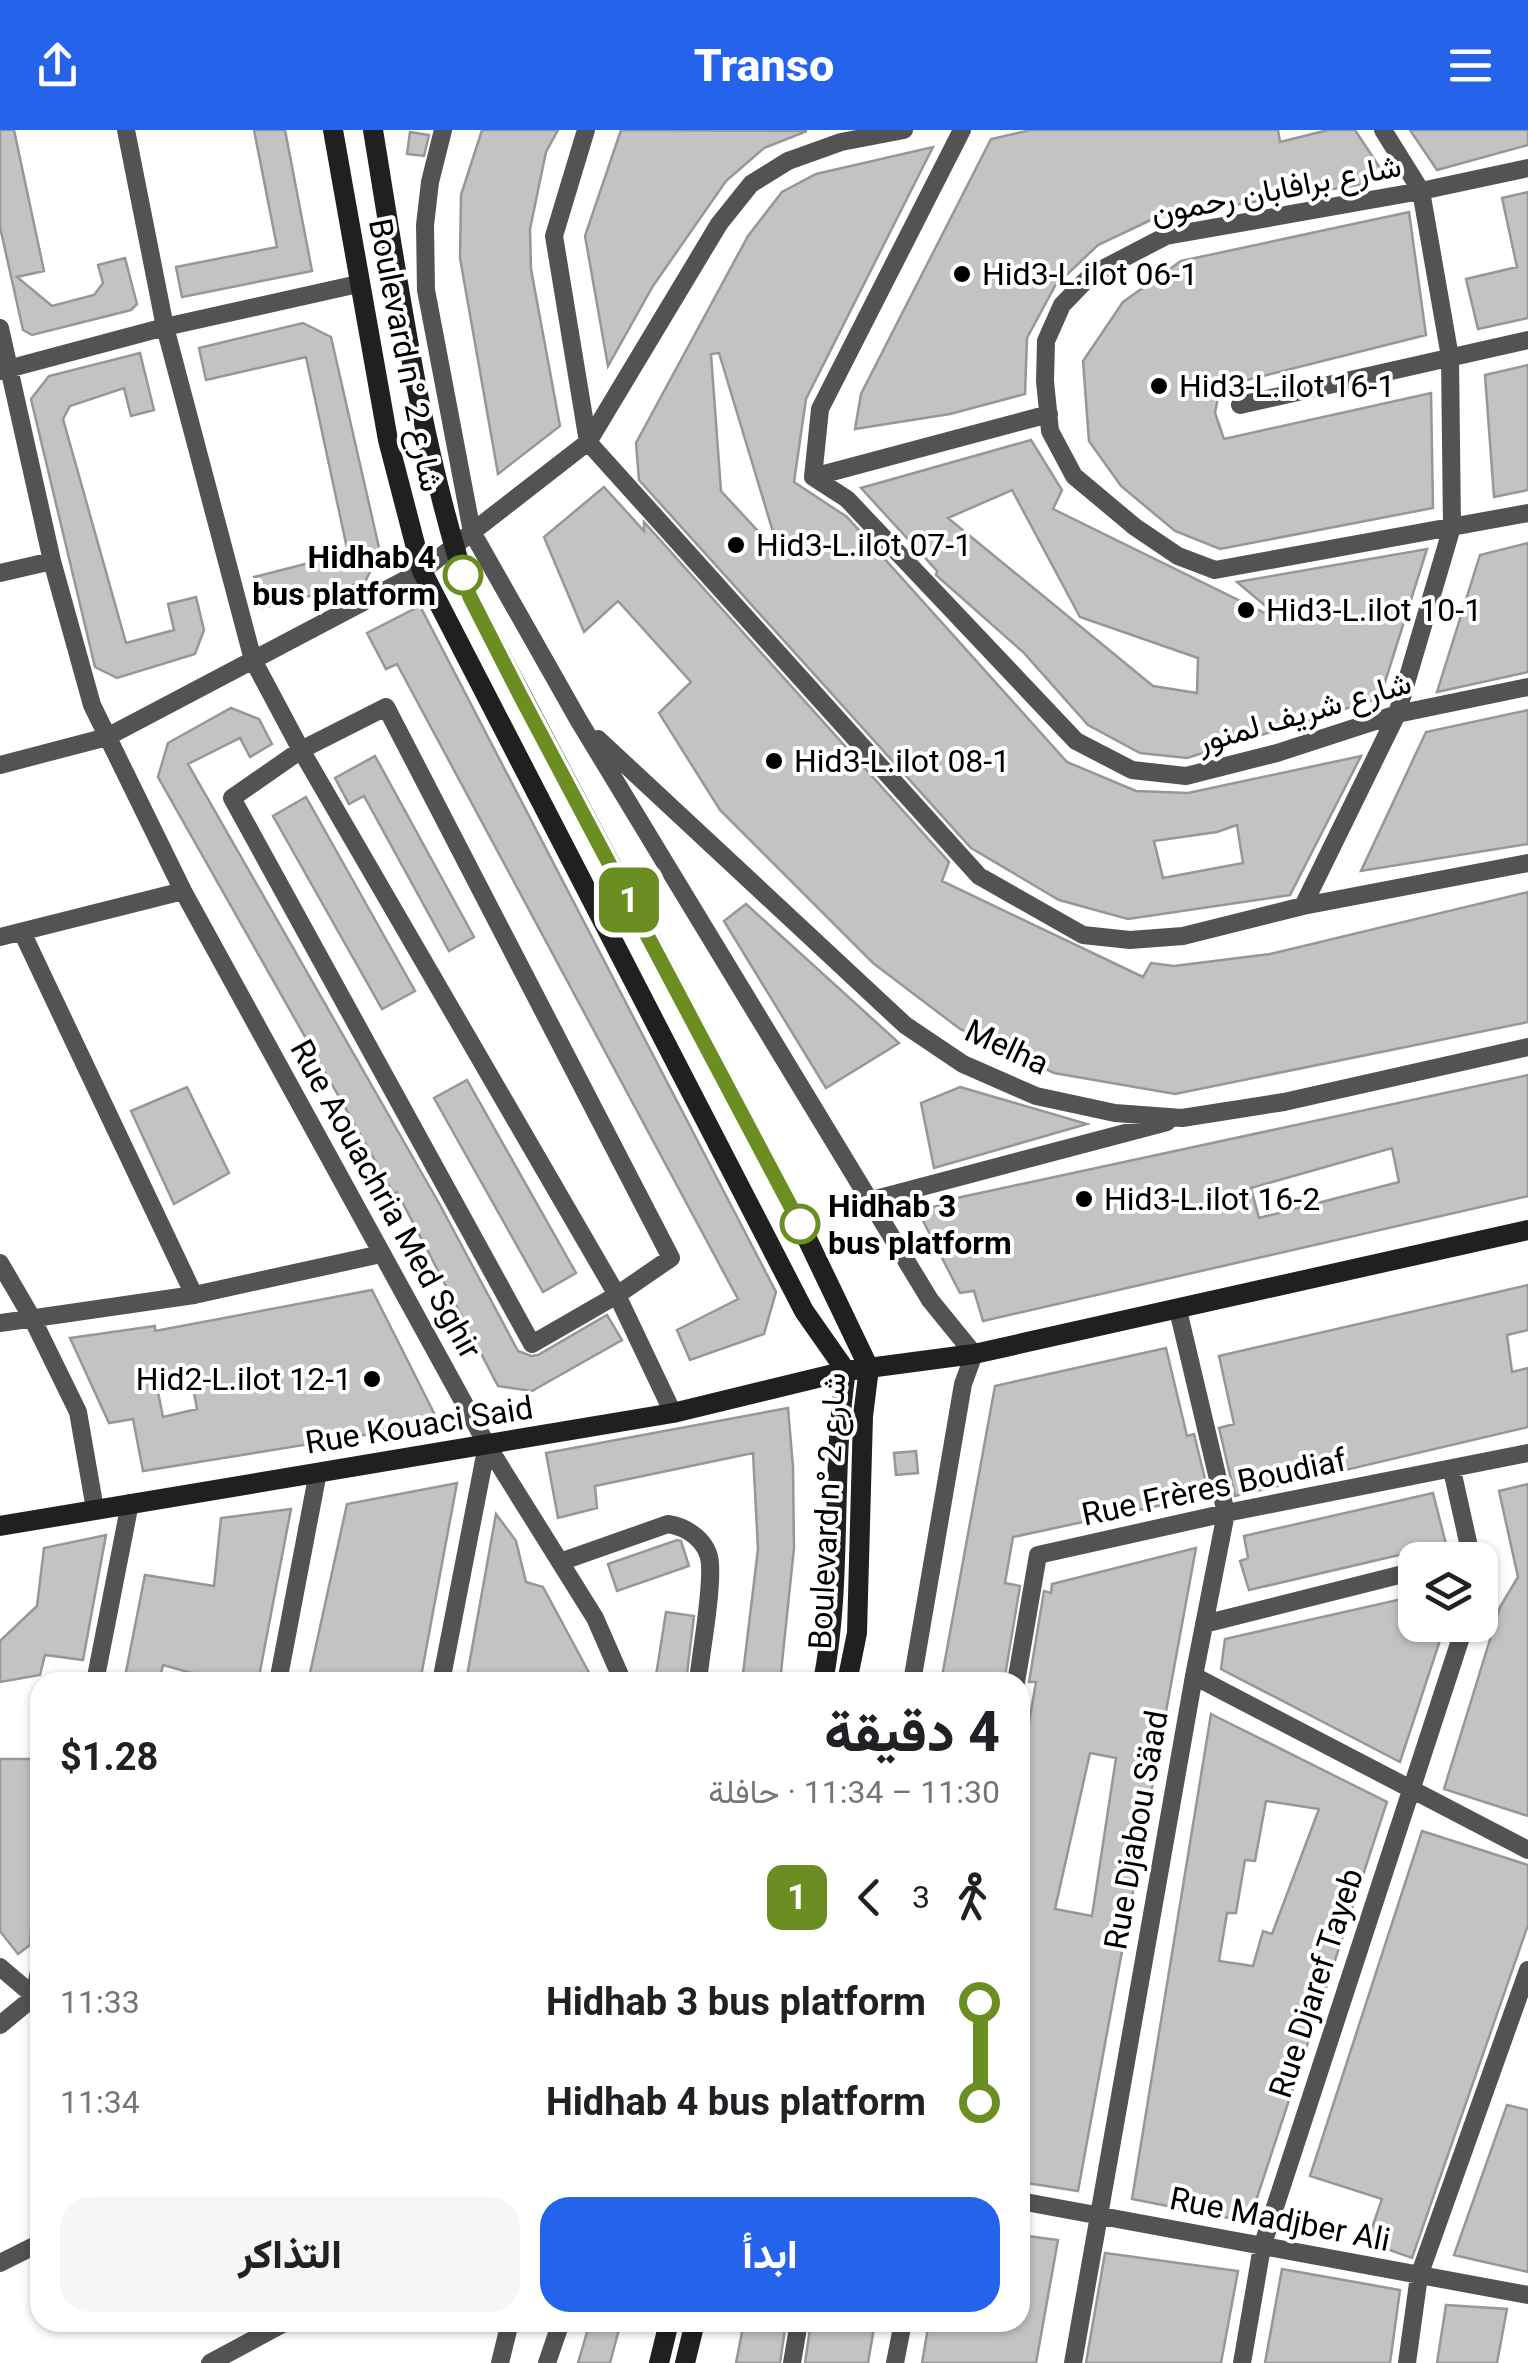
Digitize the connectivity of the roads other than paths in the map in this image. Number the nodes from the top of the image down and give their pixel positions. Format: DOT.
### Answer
graph roads {
  1 [pos="126,130"];
  2 [pos="333,130"];
  3 [pos="373,130"];
  4 [pos="443,130"];
  5 [pos="586,130"];
  6 [pos="904,130"];
  7 [pos="962,130"];
  8 [pos="1383,130"];
  9 [pos="1528,168"];
  10 [pos="1421,191"];
  11 [pos="358,284"];
  12 [pos="0,328"];
  13 [pos="164,328"];
  14 [pos="1528,340"];
  15 [pos="1450,357"];
  16 [pos="6,369"];
  17 [pos="1240,405"];
  18 [pos="1049,414"];
  19 [pos="588,442"];
  20 [pos="812,477"];
  21 [pos="1528,512"];
  22 [pos="1452,527"];
  23 [pos="472,532"];
  24 [pos="454,546"];
  25 [pos="52,560"];
  26 [pos="422,571"];
  27 [pos="0,573"];
  28 [pos="253,660"];
  29 [pos="1528,688"];
  30 [pos="1397,714"];
  31 [pos="579,722"];
  32 [pos="107,737"];
  33 [pos="301,750"];
  34 [pos="0,764"];
  35 [pos="1528,862"];
  36 [pos="183,891"];
  37 [pos="1304,906"];
  38 [pos="22,932"];
  39 [pos="0,938"];
  40 [pos="1528,1047"];
  41 [pos="1182,1118"];
  42 [pos="872,1200"];
  43 [pos="1528,1230"];
  44 [pos="382,1254"];
  45 [pos="0,1263"];
  46 [pos="194,1295"];
  47 [pos="617,1296"];
  48 [pos="1178,1310"];
  49 [pos="32,1318"];
  50 [pos="0,1323"];
  51 [pos="974,1354"];
  52 [pos="869,1368"];
  53 [pos="846,1370"];
  54 [pos="672,1413"];
  55 [pos="487,1445"];
  56 [pos="1528,1453"];
  57 [pos="1452,1470"];
  58 [pos="318,1472"];
  59 [pos="130,1503"];
  60 [pos="95,1509"];
  61 [pos="1226,1512"];
  62 [pos="0,1526"];
  63 [pos="1465,1542"];
  64 [pos="560,1562"];
  65 [pos="1398,1575"];
  66 [pos="1204,1624"];
  67 [pos="1460,1642"];
  68 [pos="96,1672"];
  69 [pos="280,1672"];
  70 [pos="443,1672"];
  71 [pos="619,1672"];
  72 [pos="699,1672"];
  73 [pos="825,1672"];
  74 [pos="849,1672"];
  75 [pos="914,1672"];
  76 [pos="1018,1672"];
  77 [pos="1194,1676"];
  78 [pos="1410,1791"];
  79 [pos="1528,1850"];
  80 [pos="0,1967"];
  81 [pos="1528,1970"];
  82 [pos="30,1993"];
  83 [pos="30,2004"];
  84 [pos="0,2025"];
  85 [pos="1030,2203"];
  86 [pos="1098,2215"];
  87 [pos="30,2247"];
  88 [pos="1262,2247"];
  89 [pos="0,2263"];
  90 [pos="1419,2276"];
  91 [pos="1528,2295"];
  92 [pos="267,2332"];
  93 [pos="508,2332"];
  94 [pos="557,2332"];
  95 [pos="667,2332"];
  96 [pos="693,2332"];
  97 [pos="798,2332"];
  98 [pos="901,2332"];
  99 [pos="210,2363"];
  100 [pos="500,2363"];
  101 [pos="547,2363"];
  102 [pos="659,2363"];
  103 [pos="685,2363"];
  104 [pos="792,2363"];
  105 [pos="896,2363"];
  106 [pos="1073,2363"];
  107 [pos="1242,2363"];
  108 [pos="1406,2363"];
  1 -- 13 [label="street"];
  2 -- 11 [label="main road, Boulevard n° شارع 2"];
  3 -- 24 [label="main road, Boulevard n° شارع 2"];
  4 -- 23 [label="street"];
  5 -- 19 [label="street"];
  6 -- 19 [label="street"];
  7 -- 20 [label="street"];
  8 -- 10 [label="street"];
  9 -- 10 [label="street, شارع برافابان رحمون"];
  10 -- 15 [label="street"];
  10 -- 18 [label="street, شارع برافابان رحمون"];
  11 -- 13 [label="street"];
  11 -- 26 [label="main road, Boulevard n° شارع 2"];
  12 -- 16 [label="street, Rue Aouachria Med Sghir"];
  13 -- 16 [label="street"];
  13 -- 28 [label="street"];
  14 -- 15 [label="street"];
  15 -- 17 [label="street"];
  15 -- 22 [label="street"];
  16 -- 25 [label="street, Rue Aouachria Med Sghir"];
  18 -- 20 [label="street"];
  18 -- 22 [label="street, شارع برافابان رحمون"];
  19 -- 23 [label="street"];
  19 -- 37 [label="street"];
  20 -- 30 [label="street, شارع شريف لمنور"];
  21 -- 22 [label="street, شارع برافابان رحمون"];
  22 -- 30 [label="street"];
  23 -- 24 [label="street"];
  23 -- 31 [label="street"];
  24 -- 26 [label="street"];
  24 -- 52 [label="main road, Boulevard n° شارع 2"];
  25 -- 27 [label="street"];
  25 -- 32 [label="street, Rue Aouachria Med Sghir"];
  26 -- 28 [label="street"];
  26 -- 53 [label="main road, Boulevard n° شارع 2"];
  28 -- 32 [label="street"];
  28 -- 33 [label="street"];
  29 -- 30 [label="street, شارع شريف لمنور"];
  30 -- 37 [label="street"];
  31 -- 41 [label="street, Melha"];
  31 -- 42 [label="street"];
  32 -- 34 [label="street"];
  32 -- 36 [label="street, Rue Aouachria Med Sghir"];
  33 -- 47 [label="street"];
  33 -- 47 [label="street"];
  33 -- 47 [label="street"];
  35 -- 37 [label="street"];
  36 -- 38 [label="street"];
  36 -- 44 [label="street, Rue Aouachria Med Sghir"];
  38 -- 39 [label="street"];
  38 -- 46 [label="street"];
  40 -- 41 [label="street, Melha"];
  41 -- 42 [label="street"];
  42 -- 51 [label="street"];
  43 -- 48 [label="main road, Rue Kouaci Said"];
  44 -- 46 [label="street"];
  44 -- 55 [label="street, Rue Aouachria Med Sghir"];
  45 -- 49 [label="street"];
  46 -- 49 [label="street"];
  47 -- 54 [label="street"];
  48 -- 51 [label="main road, Rue Kouaci Said"];
  48 -- 61 [label="street, Rue Djabou Säad"];
  49 -- 50 [label="street"];
  49 -- 60 [label="street"];
  51 -- 52 [label="main road, Rue Kouaci Said"];
  51 -- 75 [label="street"];
  52 -- 53 [label="main road, Rue Kouaci Said"];
  52 -- 74 [label="main road, Boulevard n° شارع 2"];
  53 -- 54 [label="main road, Rue Kouaci Said"];
  53 -- 73 [label="main road, Boulevard n° شارع 2"];
  54 -- 55 [label="main road, Rue Kouaci Said"];
  55 -- 58 [label="main road, Rue Kouaci Said"];
  55 -- 64 [label="street, Rue Aouachria Med Sghir"];
  55 -- 70 [label="street"];
  56 -- 57 [label="street, Rue Frères Boudiaf"];
  57 -- 61 [label="street, Rue Frères Boudiaf"];
  57 -- 63 [label="street"];
  58 -- 59 [label="main road, Rue Kouaci Said"];
  58 -- 69 [label="street"];
  59 -- 60 [label="main road, Rue Kouaci Said"];
  59 -- 68 [label="street"];
  60 -- 62 [label="main road, Rue Kouaci Said"];
  61 -- 66 [label="street, Rue Djabou Säad"];
  61 -- 76 [label="street, Rue Frères Boudiaf"];
  64 -- 71 [label="street, Rue Aouachria Med Sghir"];
  64 -- 72 [label="street"];
  65 -- 66 [label="street"];
  66 -- 77 [label="street, Rue Djabou Säad"];
  67 -- 78 [label="street, Rue Djaref Tayeb"];
  77 -- 78 [label="street"];
  77 -- 86 [label="street, Rue Djabou Säad"];
  78 -- 79 [label="street"];
  78 -- 88 [label="street, Rue Djaref Tayeb"];
  80 -- 82 [label="street"];
  81 -- 90 [label="street"];
  83 -- 84 [label="street"];
  85 -- 86 [label="street, Rue Madjber Ali"];
  86 -- 88 [label="street, Rue Madjber Ali"];
  86 -- 106 [label="street, Rue Djabou Säad"];
  87 -- 89 [label="street"];
  88 -- 90 [label="street, Rue Madjber Ali"];
  88 -- 107 [label="street, Rue Djaref Tayeb"];
  90 -- 91 [label="street, Rue Madjber Ali"];
  90 -- 108 [label="street"];
  92 -- 99 [label="street"];
  93 -- 100 [label="street"];
  94 -- 101 [label="street"];
  95 -- 102 [label="main road"];
  96 -- 103 [label="main road"];
  97 -- 104 [label="street"];
  98 -- 105 [label="street"];
}
